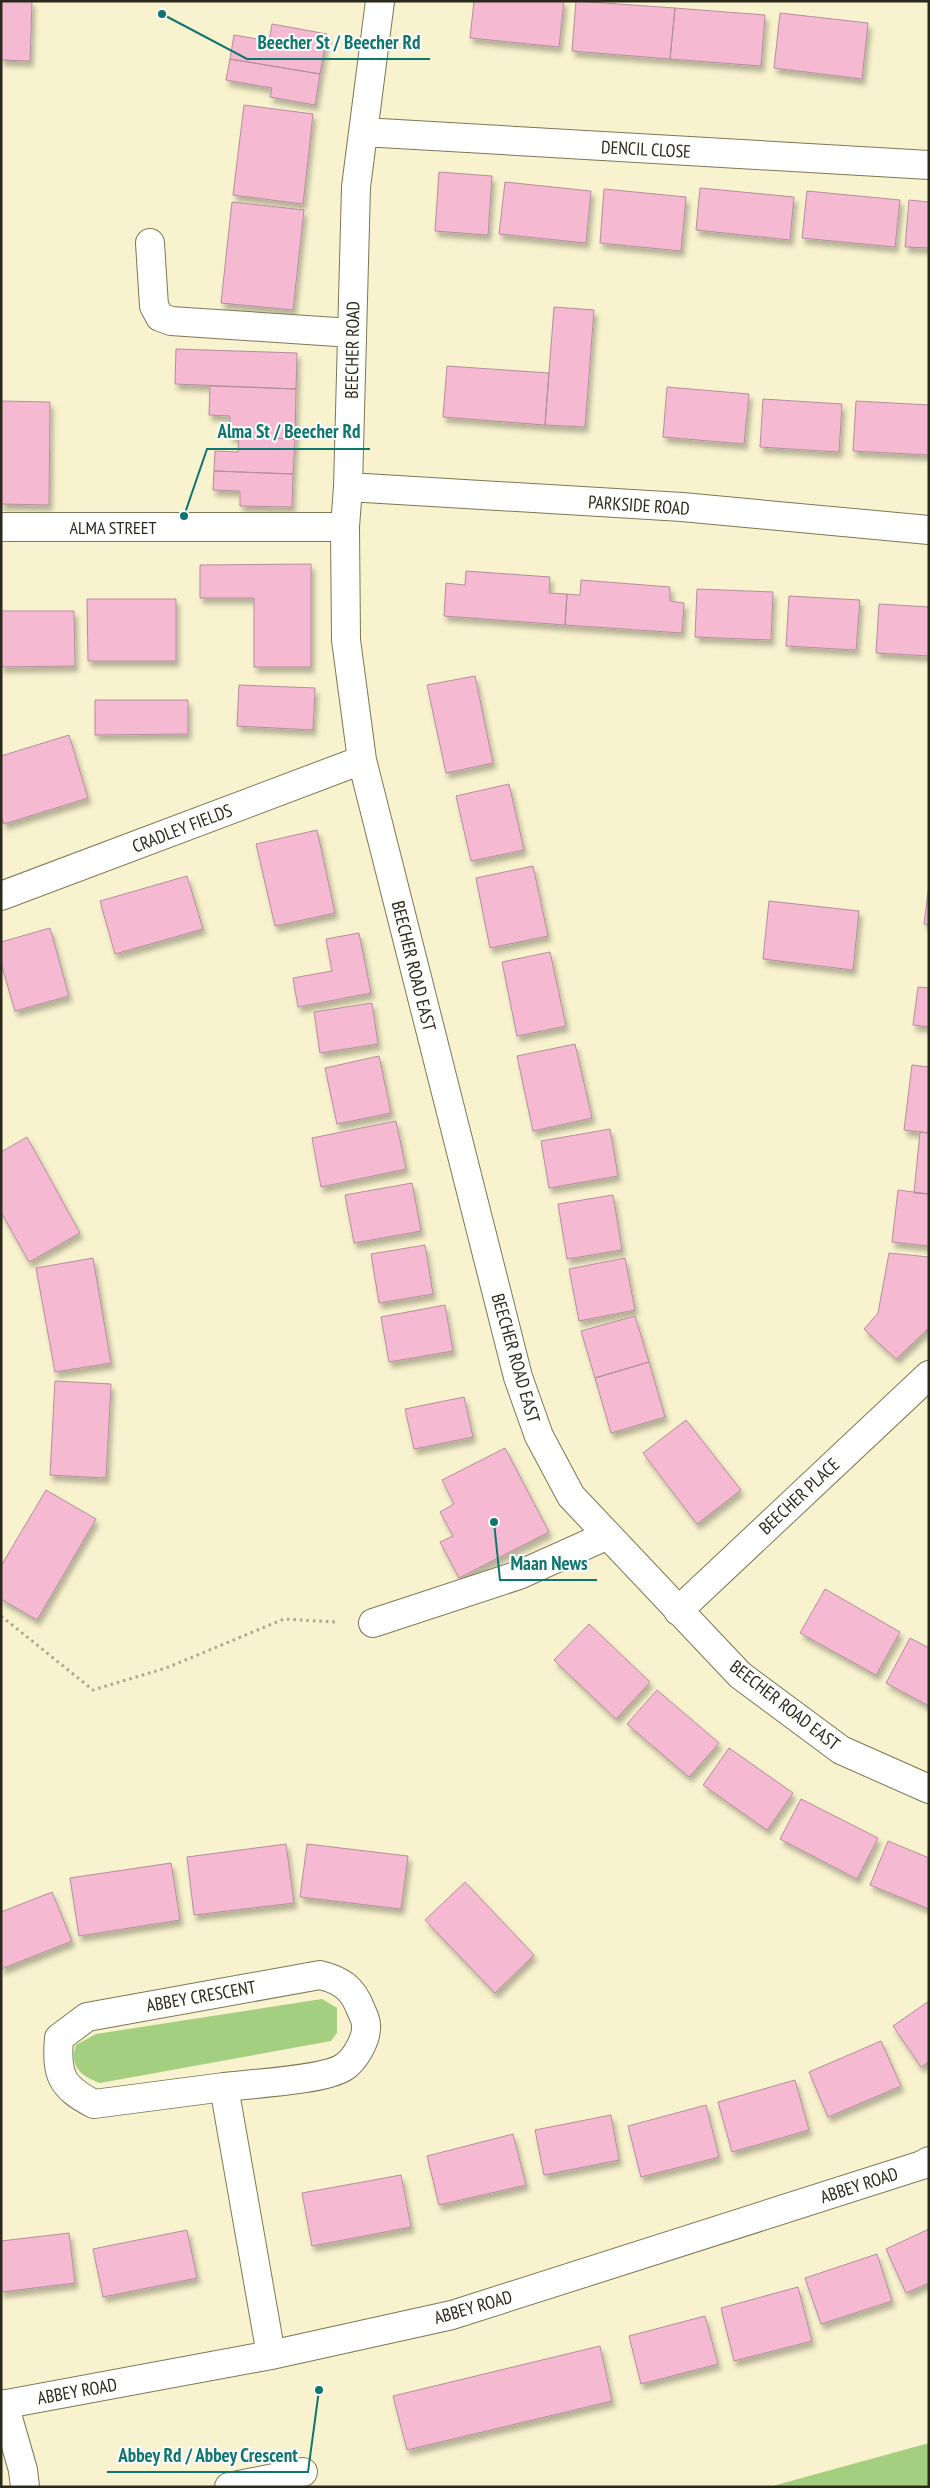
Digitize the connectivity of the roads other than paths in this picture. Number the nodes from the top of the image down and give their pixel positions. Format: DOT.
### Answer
graph roads {
  1 [pos="374,2"];
  2 [pos="363,132"];
  3 [pos="929,165"];
  4 [pos="150,242"];
  5 [pos="352,333"];
  6 [pos="348,487"];
  7 [pos="1,527"];
  8 [pos="345,527"];
  9 [pos="929,530"];
  10 [pos="362,760"];
  11 [pos="1,896"];
  12 [pos="926,1381"];
  13 [pos="608,1535"];
  14 [pos="678,1611"];
  15 [pos="373,1623"];
  16 [pos="929,1789"];
  17 [pos="224,2088"];
  18 [pos="929,2161"];
  19 [pos="271,2355"];
  20 [pos="3,2404"];
  21 [pos="303,2472"];
  22 [pos="25,2487"];
  23 [pos="230,2487"];
  1 -- 2 [label="street, BEECHER ROAD"];
  2 -- 3 [label="street, DENCIL CLOSE"];
  2 -- 5 [label="street, BEECHER ROAD"];
  4 -- 5 [label="street"];
  5 -- 6 [label="street, BEECHER ROAD"];
  6 -- 8 [label="street, BEECHER ROAD"];
  6 -- 9 [label="street, PARKSIDE ROAD"];
  7 -- 8 [label="street, ALMA STREET"];
  8 -- 10 [label="street, BEECHER ROAD"];
  10 -- 11 [label="street, CRADLEY FIELDS"];
  10 -- 13 [label="street, BEECHER ROAD EAST"];
  12 -- 14 [label="street, BEECHER PLACE"];
  13 -- 14 [label="street, BEECHER ROAD EAST"];
  13 -- 15 [label="street"];
  14 -- 16 [label="street, BEECHER ROAD EAST"];
  17 -- 17 [label="street, ABBEY CRESCENT"];
  17 -- 19 [label="street"];
  18 -- 19 [label="street, ABBEY ROAD"];
  19 -- 20 [label="street, ABBEY ROAD"];
  20 -- 22 [label="street, ABBEY ROAD"];
  21 -- 23 [label="street"];
}
